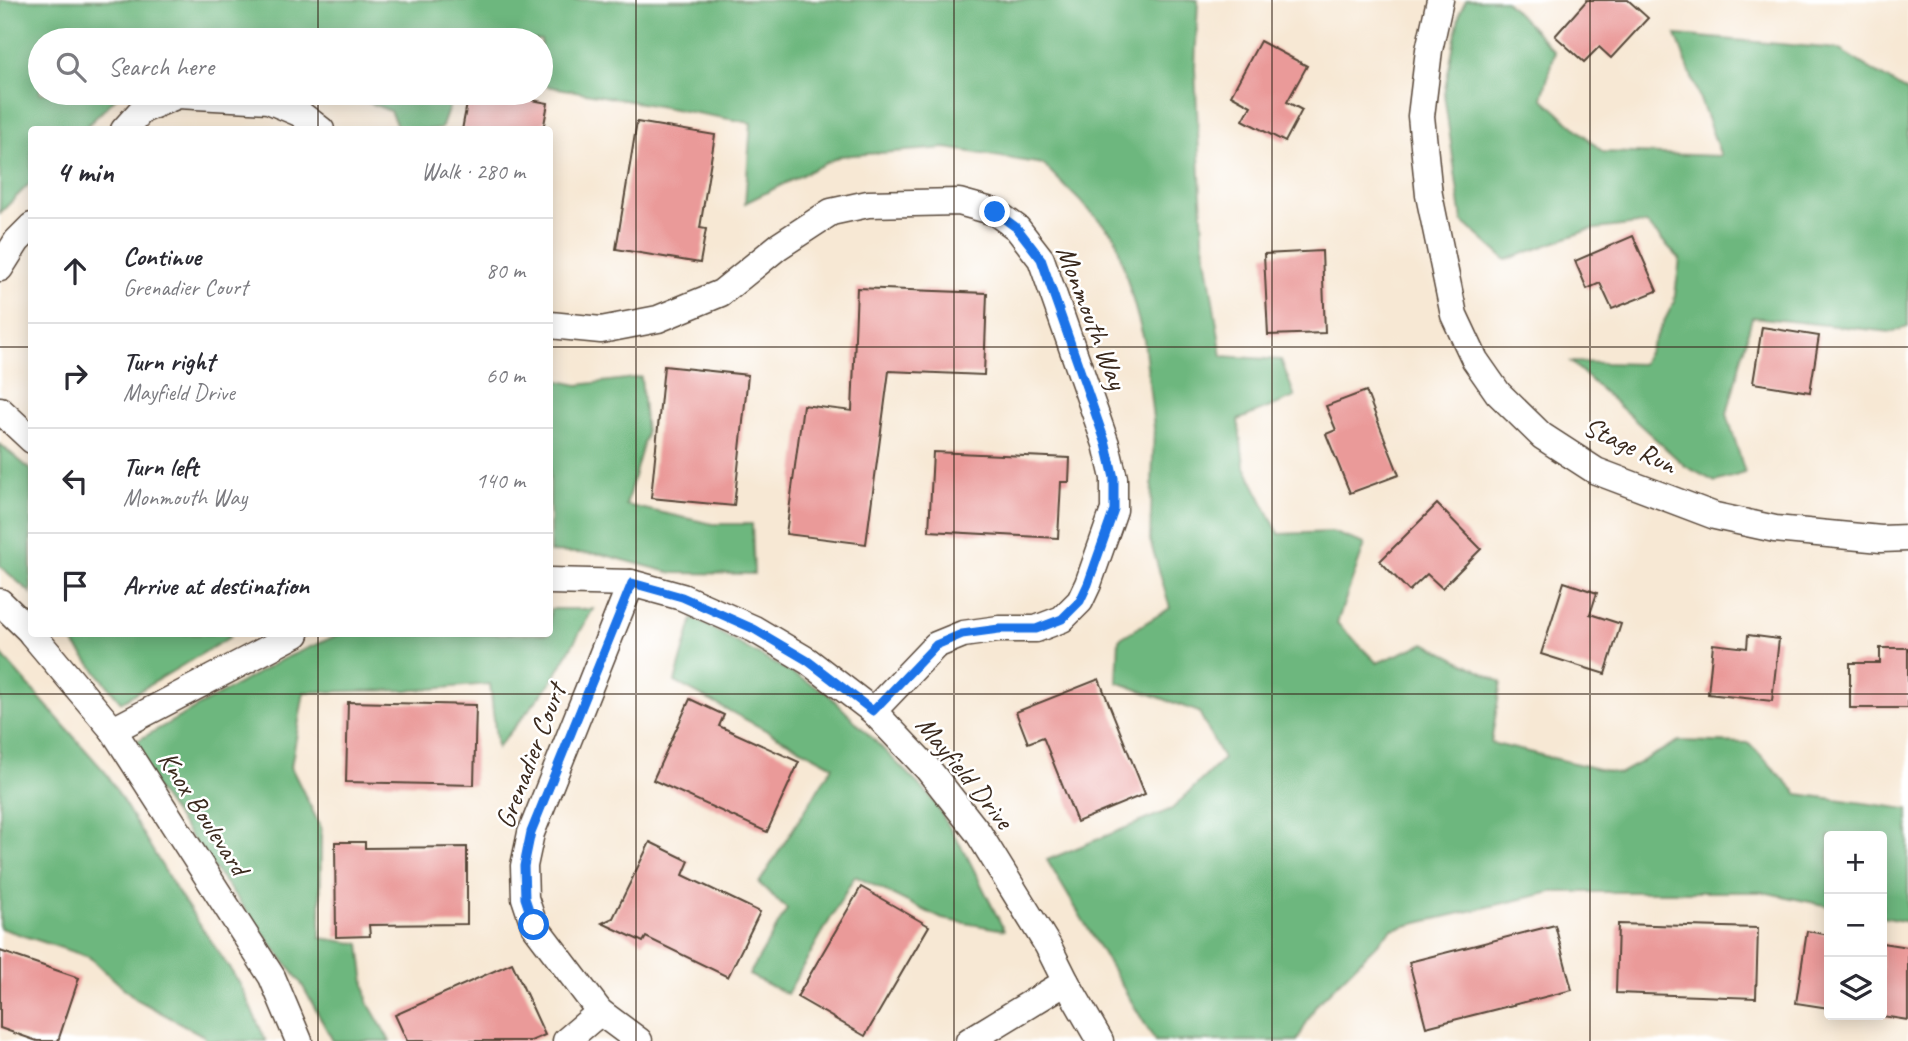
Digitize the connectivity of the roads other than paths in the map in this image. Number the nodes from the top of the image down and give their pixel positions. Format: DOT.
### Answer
graph roads {
  1 [pos="1440,0"];
  2 [pos="154,105"];
  3 [pos="280,105"];
  4 [pos="128,126"];
  5 [pos="316,126"];
  6 [pos="28,230"];
  7 [pos="0,268"];
  8 [pos="553,325"];
  9 [pos="0,410"];
  10 [pos="28,436"];
  11 [pos="1908,538"];
  12 [pos="553,581"];
  13 [pos="632,583"];
  14 [pos="0,602"];
  15 [pos="28,629"];
  16 [pos="35,637"];
  17 [pos="268,640"];
  18 [pos="873,711"];
  19 [pos="113,730"];
  20 [pos="1066,982"];
  21 [pos="600,1012"];
  22 [pos="982,1037"];
  23 [pos="299,1041"];
  24 [pos="566,1041"];
  25 [pos="639,1041"];
  26 [pos="1100,1041"];
  1 -- 11 [label="street, Stage Run"];
  2 -- 4 [label="street"];
  3 -- 5 [label="street"];
  6 -- 7 [label="street"];
  8 -- 18 [label="street, Monmouth Way"];
  9 -- 10 [label="street"];
  12 -- 13 [label="street, Mayfield Drive"];
  13 -- 18 [label="street, Mayfield Drive"];
  13 -- 21 [label="street, Grenadier Court"];
  14 -- 15 [label="street, Knox Boulevard"];
  16 -- 19 [label="street, Knox Boulevard"];
  17 -- 19 [label="street"];
  18 -- 20 [label="street, Mayfield Drive"];
  19 -- 23 [label="street, Knox Boulevard"];
  20 -- 22 [label="street"];
  20 -- 26 [label="street, Mayfield Drive"];
  21 -- 24 [label="street"];
  21 -- 25 [label="street, Grenadier Court"];
}
